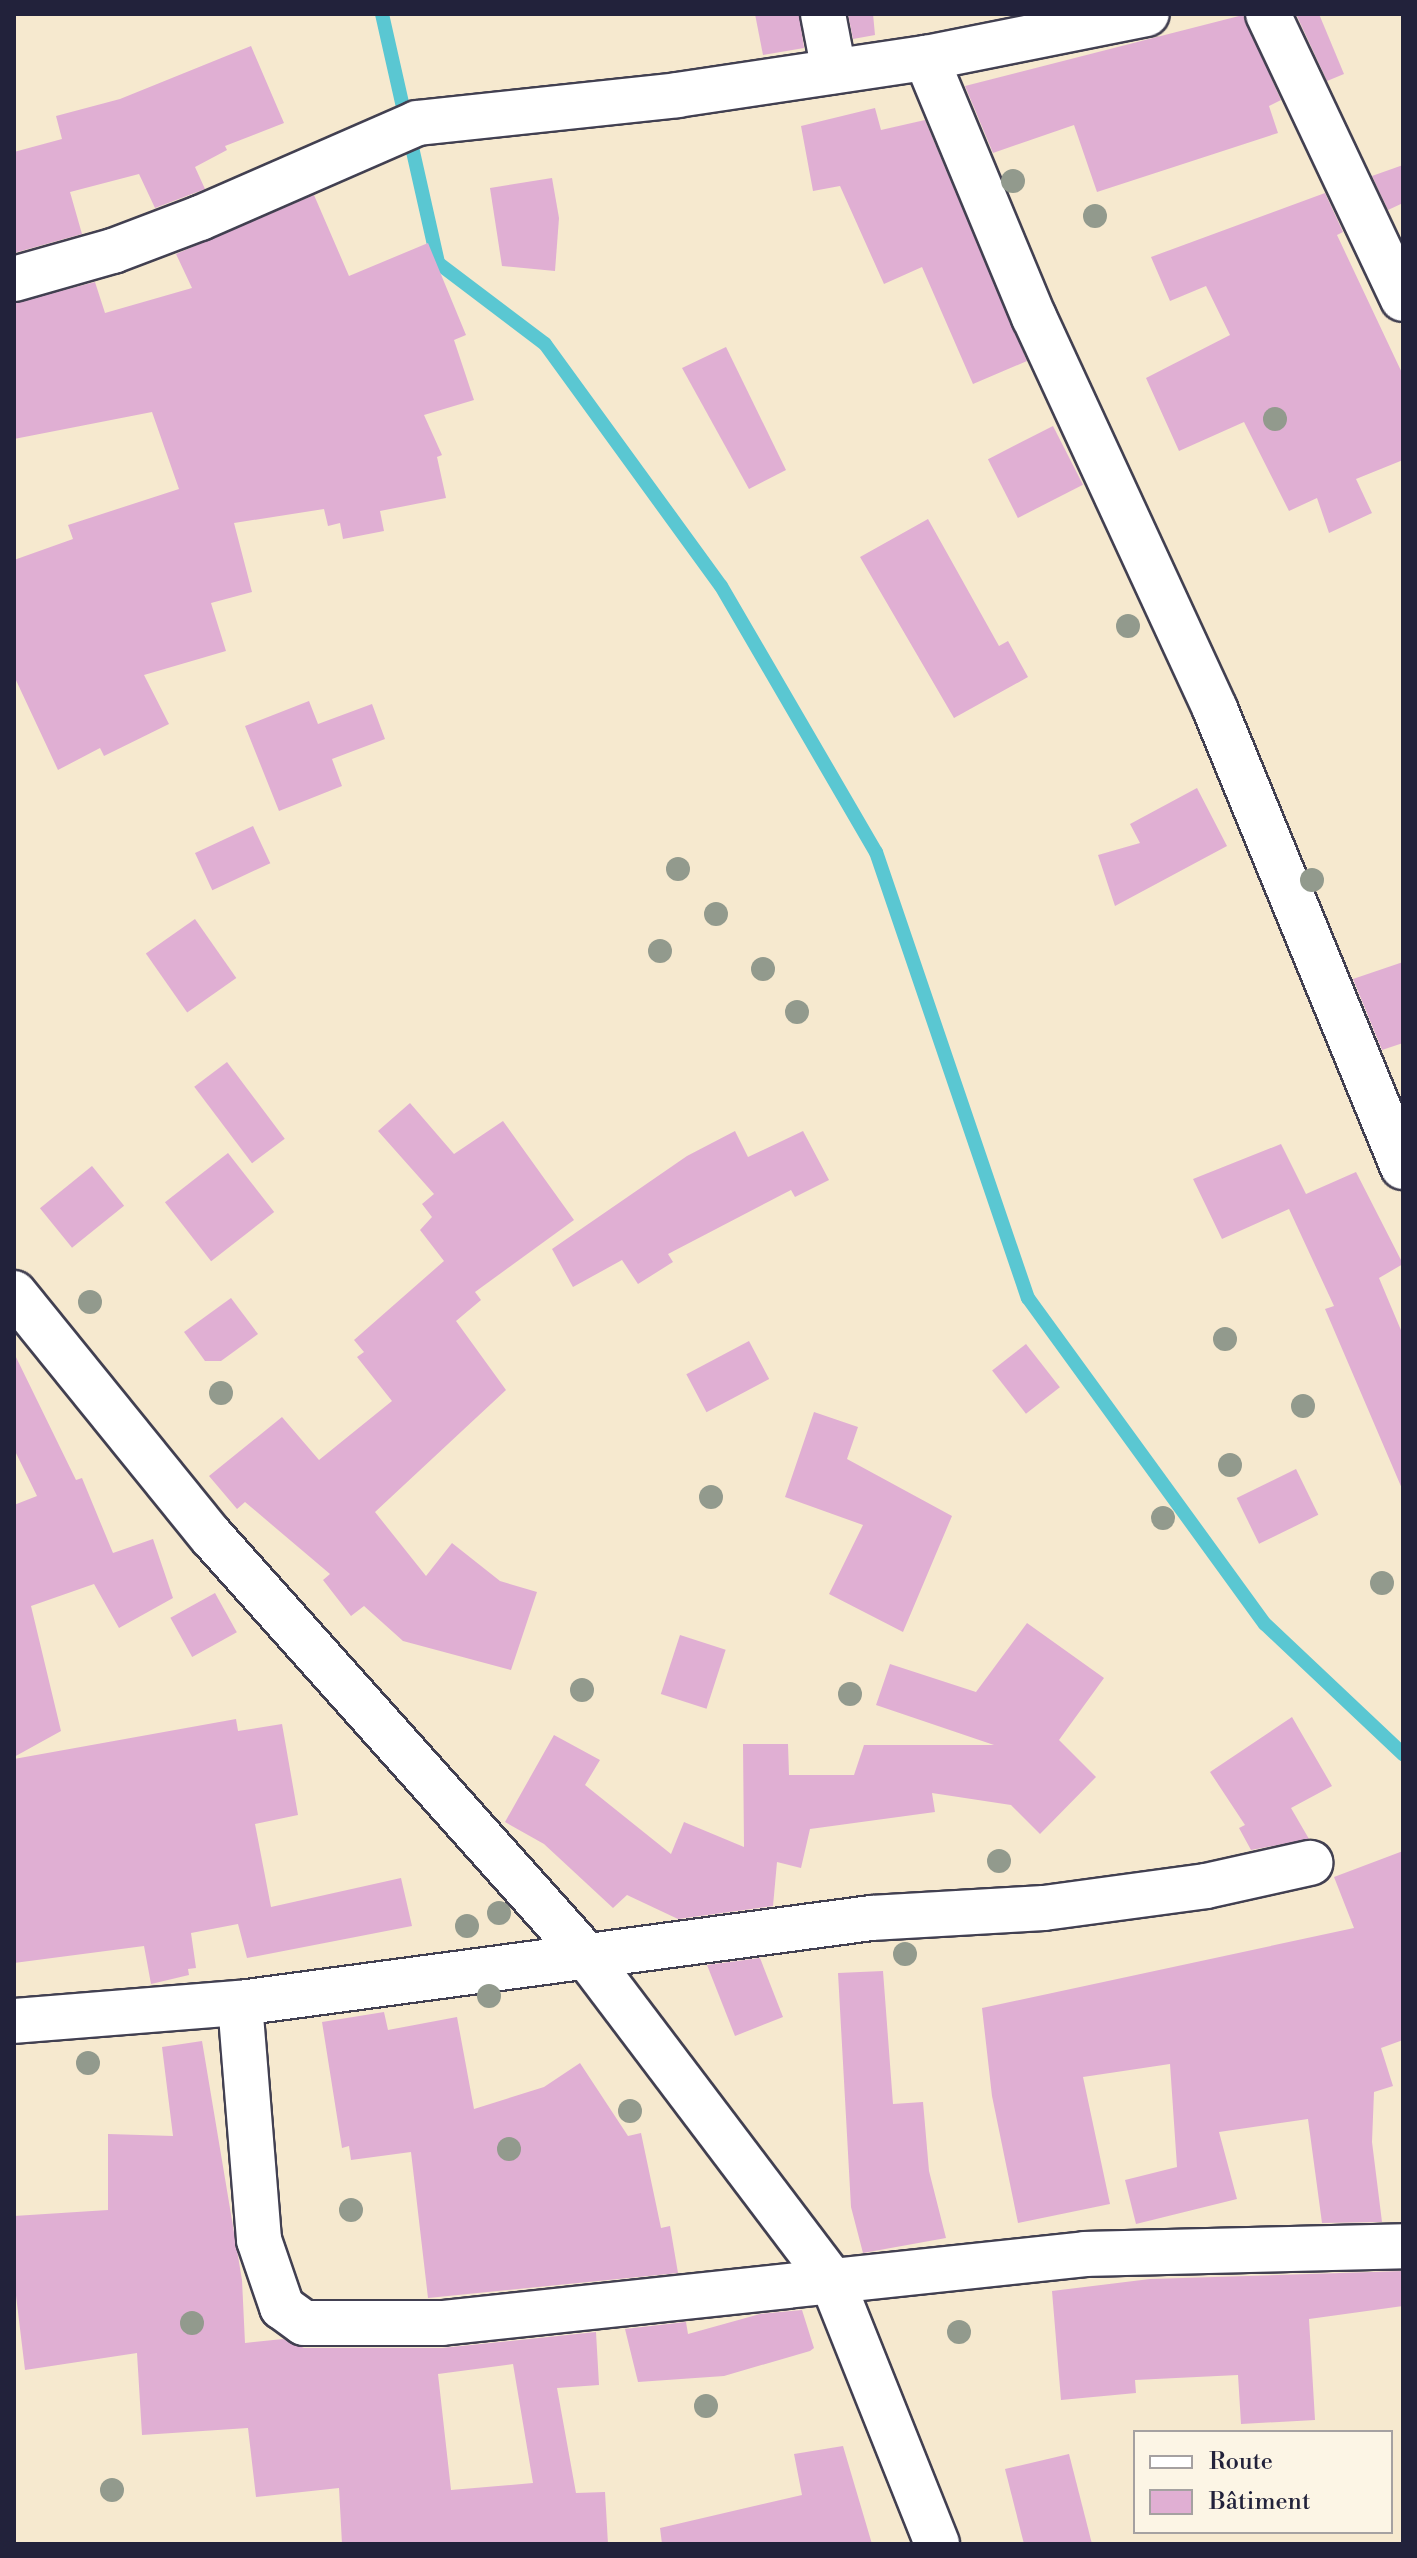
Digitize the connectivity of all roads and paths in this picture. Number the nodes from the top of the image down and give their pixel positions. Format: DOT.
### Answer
graph roads {
  1 [pos="823,14"];
  2 [pos="1147,14"];
  3 [pos="1268,14"];
  4 [pos="926,58"];
  5 [pos="834,71"];
  6 [pos="14,279"];
  7 [pos="1403,299"];
  8 [pos="1403,1167"];
  9 [pos="14,1293"];
  10 [pos="1310,1863"];
  11 [pos="584,1953"];
  12 [pos="240,2003"];
  13 [pos="14,2021"];
  14 [pos="1403,2246"];
  15 [pos="832,2281"];
  16 [pos="937,2544"];
  1 -- 5 [label="street"];
  2 -- 4 [label="street"];
  3 -- 7 [label="street"];
  4 -- 5 [label="street"];
  4 -- 8 [label="street"];
  5 -- 6 [label="street"];
  9 -- 11 [label="street"];
  10 -- 11 [label="street"];
  11 -- 12 [label="street"];
  11 -- 15 [label="street"];
  12 -- 13 [label="street"];
  12 -- 15 [label="street"];
  14 -- 15 [label="street"];
  15 -- 16 [label="street"];
}
